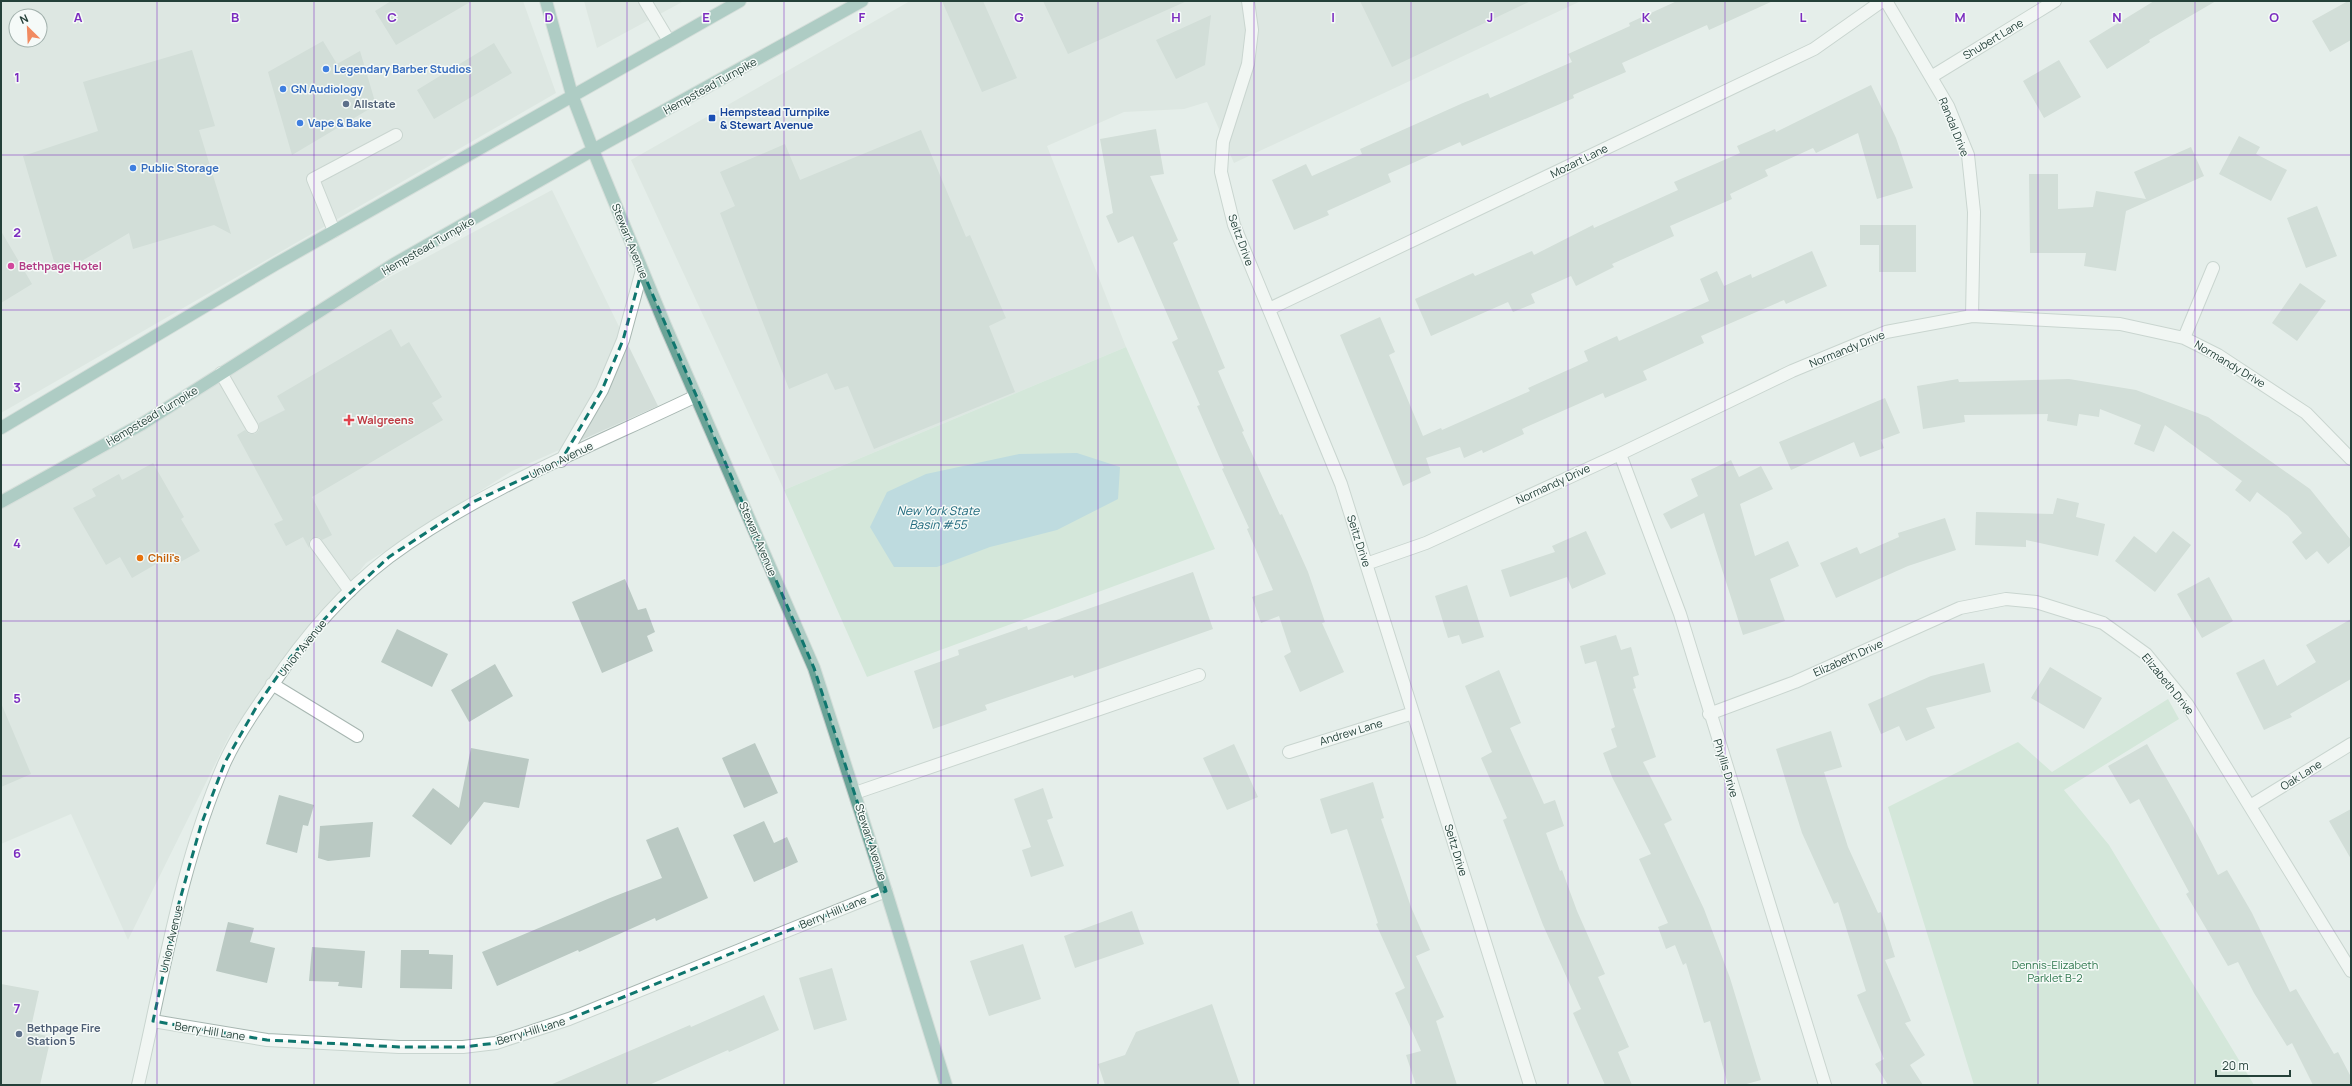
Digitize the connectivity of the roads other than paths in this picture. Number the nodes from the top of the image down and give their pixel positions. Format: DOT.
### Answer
graph roads {
  1 [pos="546,1"];
  2 [pos="645,1"];
  3 [pos="740,1"];
  4 [pos="862,1"];
  5 [pos="1248,1"];
  6 [pos="1882,1"];
  7 [pos="1886,1"];
  8 [pos="2055,1"];
  9 [pos="669,41"];
  10 [pos="1931,77"];
  11 [pos="572,95"];
  12 [pos="396,135"];
  13 [pos="593,150"];
  14 [pos="334,231"];
  15 [pos="2213,268"];
  16 [pos="642,270"];
  17 [pos="1268,309"];
  18 [pos="1972,316"];
  19 [pos="2184,338"];
  20 [pos="220,373"];
  21 [pos="696,396"];
  22 [pos="252,427"];
  23 [pos="1,428"];
  24 [pos="1620,454"];
  25 [pos="2351,459"];
  26 [pos="561,461"];
  27 [pos="1,502"];
  28 [pos="316,544"];
  29 [pos="1366,564"];
  30 [pos="350,591"];
  31 [pos="1199,675"];
  32 [pos="272,684"];
  33 [pos="1413,713"];
  34 [pos="1709,714"];
  35 [pos="357,736"];
  36 [pos="2351,744"];
  37 [pos="1289,752"];
  38 [pos="855,793"];
  39 [pos="2250,806"];
  40 [pos="886,890"];
  41 [pos="2351,971"];
  42 [pos="153,1021"];
  43 [pos="138,1085"];
  44 [pos="946,1085"];
  45 [pos="1530,1085"];
  46 [pos="1825,1085"];
  1 -- 11 [label="main road, Stewart Avenue"];
  2 -- 9 [label="street"];
  3 -- 9 [label="main road"];
  4 -- 13 [label="main road, Hempstead Turnpike"];
  5 -- 17 [label="street, Seitz Drive"];
  6 -- 17 [label="street, Mozart Lane"];
  7 -- 10 [label="street, Randal Drive"];
  8 -- 10 [label="street, Shubert Lane"];
  9 -- 11 [label="main road"];
  10 -- 18 [label="street, Randal Drive"];
  11 -- 13 [label="main road, Stewart Avenue"];
  11 -- 14 [label="main road"];
  12 -- 14 [label="street"];
  13 -- 16 [label="main road, Stewart Avenue"];
  13 -- 20 [label="main road, Hempstead Turnpike"];
  14 -- 23 [label="main road"];
  15 -- 19 [label="street"];
  16 -- 21 [label="main road, Stewart Avenue"];
  16 -- 26 [label="street"];
  17 -- 29 [label="street, Seitz Drive"];
  18 -- 19 [label="street, Normandy Drive"];
  18 -- 24 [label="street, Normandy Drive"];
  19 -- 25 [label="street, Normandy Drive"];
  20 -- 22 [label="street"];
  20 -- 27 [label="main road, Hempstead Turnpike"];
  21 -- 26 [label="street, Union Avenue"];
  21 -- 38 [label="main road, Stewart Avenue"];
  24 -- 29 [label="street, Normandy Drive"];
  24 -- 34 [label="street, Phyllis Drive"];
  26 -- 30 [label="street, Union Avenue"];
  28 -- 30 [label="street"];
  29 -- 33 [label="street, Seitz Drive"];
  30 -- 32 [label="street, Union Avenue"];
  31 -- 38 [label="street"];
  32 -- 35 [label="street"];
  32 -- 42 [label="street, Union Avenue"];
  33 -- 37 [label="street, Andrew Lane"];
  33 -- 45 [label="street, Seitz Drive"];
  34 -- 39 [label="street, Elizabeth Drive"];
  34 -- 46 [label="street, Phyllis Drive"];
  36 -- 39 [label="street, Oak Lane"];
  38 -- 40 [label="main road, Stewart Avenue"];
  39 -- 41 [label="street, Elizabeth Drive"];
  40 -- 42 [label="street, Berry Hill Lane"];
  40 -- 44 [label="main road, Stewart Avenue"];
  42 -- 43 [label="street, Union Avenue"];
}
